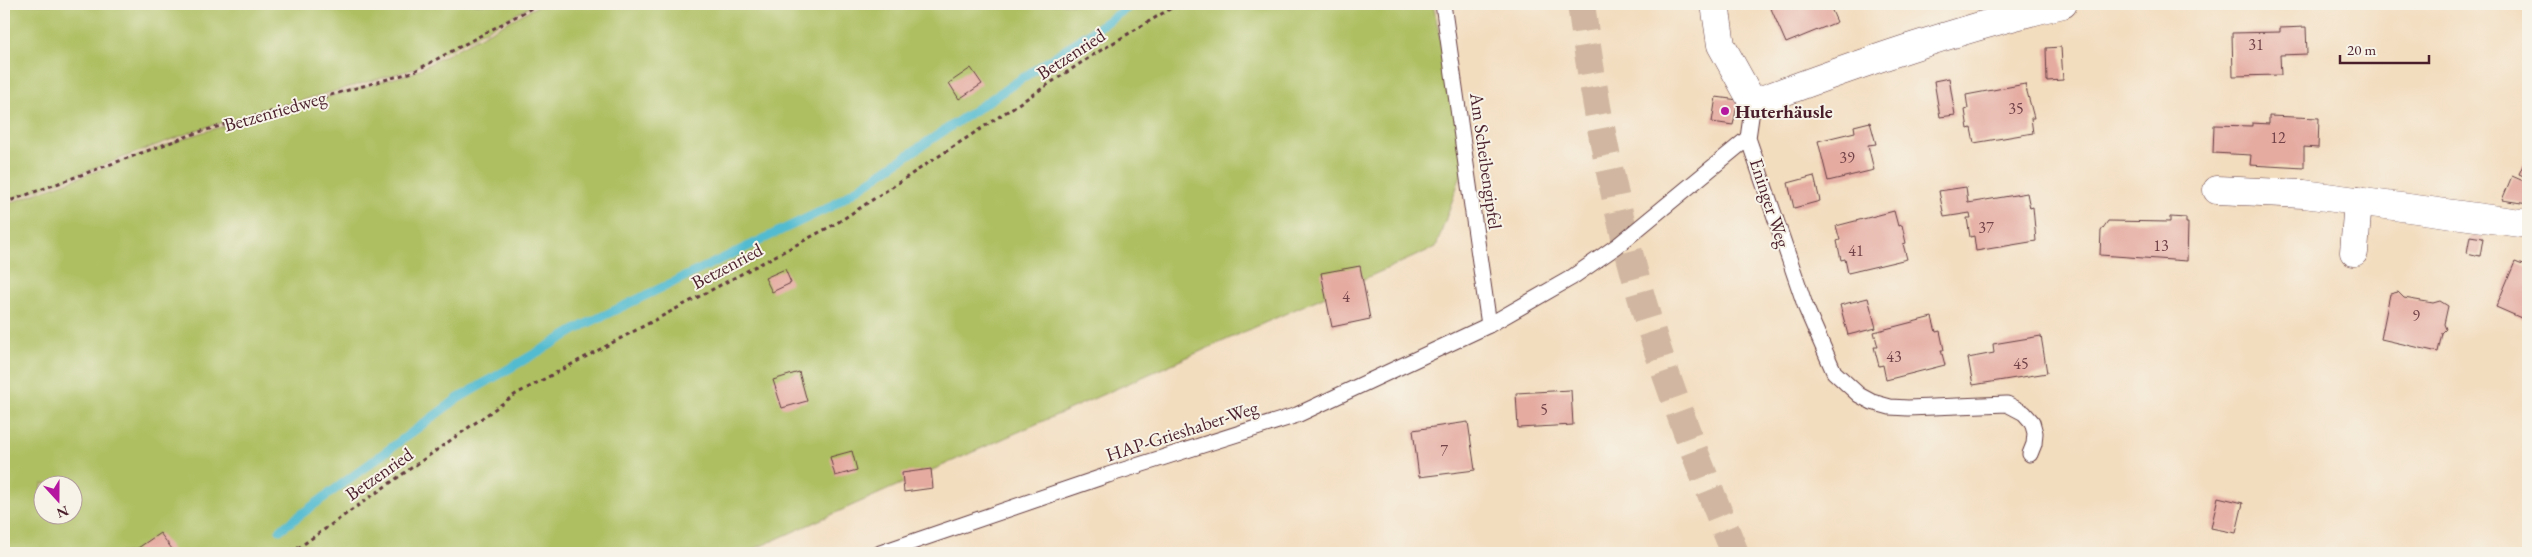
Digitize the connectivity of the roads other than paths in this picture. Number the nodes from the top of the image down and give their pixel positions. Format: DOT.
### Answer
graph roads {
  1 [pos="1443,4"];
  2 [pos="1715,4"];
  3 [pos="2063,4"];
  4 [pos="1754,103"];
  5 [pos="1748,138"];
  6 [pos="2217,190"];
  7 [pos="2358,201"];
  8 [pos="2528,224"];
  9 [pos="2354,252"];
  10 [pos="1489,325"];
  11 [pos="2030,454"];
  12 [pos="880,553"];
  1 -- 10 [label="lane, Am Scheibengipfel"];
  2 -- 4 [label="street"];
  3 -- 4 [label="street"];
  4 -- 5 [label="lane, Eninger Weg"];
  5 -- 10 [label="lane, HAP-Grieshaber-Weg"];
  5 -- 11 [label="lane, Eninger Weg"];
  6 -- 7 [label="street"];
  7 -- 8 [label="street"];
  7 -- 9 [label="street"];
  10 -- 12 [label="lane, HAP-Grieshaber-Weg"];
}
